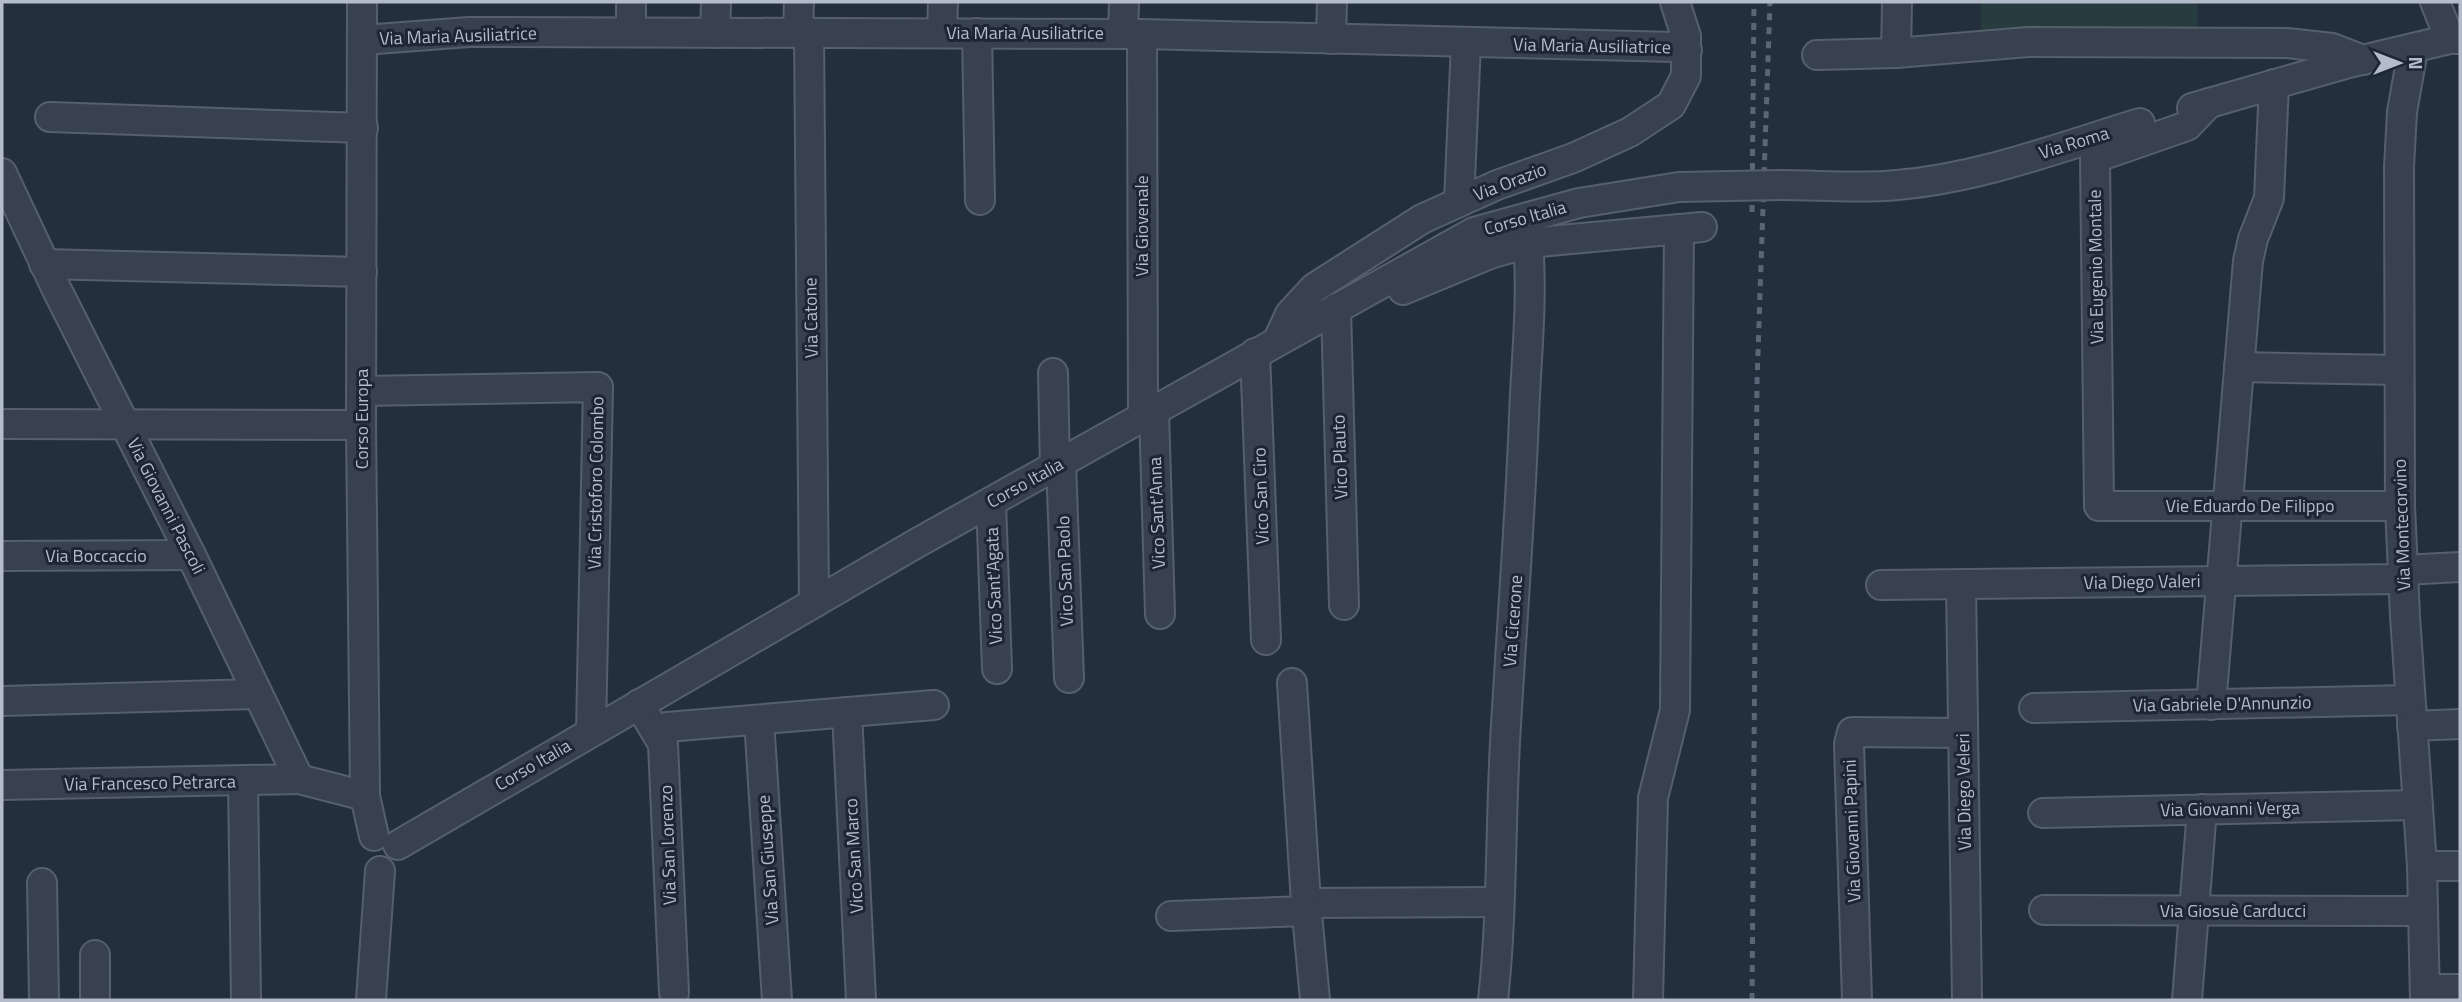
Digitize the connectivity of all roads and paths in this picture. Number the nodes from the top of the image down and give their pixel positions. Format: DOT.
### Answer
graph roads {
  1 [pos="362,2"];
  2 [pos="631,2"];
  3 [pos="716,2"];
  4 [pos="799,2"];
  5 [pos="943,2"];
  6 [pos="1124,2"];
  7 [pos="1332,2"];
  8 [pos="1675,2"];
  9 [pos="1897,2"];
  10 [pos="2435,2"];
  11 [pos="631,32"];
  12 [pos="715,33"];
  13 [pos="804,33"];
  14 [pos="942,33"];
  15 [pos="977,33"];
  16 [pos="1133,34"];
  17 [pos="1331,39"];
  18 [pos="2455,39"];
  19 [pos="363,40"];
  20 [pos="1466,43"];
  21 [pos="1687,50"];
  22 [pos="2413,50"];
  23 [pos="1896,53"];
  24 [pos="1817,55"];
  25 [pos="2363,60"];
  26 [pos="2274,84"];
  27 [pos="2209,103"];
  28 [pos="50,117"];
  29 [pos="363,128"];
  30 [pos="2,173"];
  31 [pos="1679,187"];
  32 [pos="980,200"];
  33 [pos="1459,202"];
  34 [pos="1528,243"];
  35 [pos="44,264"];
  36 [pos="362,272"];
  37 [pos="1339,307"];
  38 [pos="1267,346"];
  39 [pos="2239,367"];
  40 [pos="2399,370"];
  41 [pos="1053,373"];
  42 [pos="361,391"];
  43 [pos="1148,415"];
  44 [pos="2,424"];
  45 [pos="124,424"];
  46 [pos="361,425"];
  47 [pos="1058,465"];
  48 [pos="991,502"];
  49 [pos="2099,506"];
  50 [pos="2227,506"];
  51 [pos="2400,506"];
  52 [pos="191,555"];
  53 [pos="2,556"];
  54 [pos="2460,567"];
  55 [pos="2403,574"];
  56 [pos="2223,581"];
  57 [pos="1961,584"];
  58 [pos="1881,585"];
  59 [pos="814,603"];
  60 [pos="1344,605"];
  61 [pos="1160,614"];
  62 [pos="1266,640"];
  63 [pos="997,669"];
  64 [pos="1069,678"];
  65 [pos="1292,683"];
  66 [pos="257,694"];
  67 [pos="2,701"];
  68 [pos="639,704"];
  69 [pos="934,705"];
  70 [pos="2211,705"];
  71 [pos="2034,708"];
  72 [pos="847,712"];
  73 [pos="2411,713"];
  74 [pos="759,719"];
  75 [pos="2460,724"];
  76 [pos="592,731"];
  77 [pos="656,731"];
  78 [pos="1963,733"];
  79 [pos="299,779"];
  80 [pos="243,782"];
  81 [pos="2,785"];
  82 [pos="365,796"];
  83 [pos="2417,805"];
  84 [pos="2202,809"];
  85 [pos="2043,813"];
  86 [pos="386,840"];
  87 [pos="2422,866"];
  88 [pos="2460,866"];
  89 [pos="42,883"];
  90 [pos="1499,902"];
  91 [pos="1307,907"];
  92 [pos="2044,910"];
  93 [pos="2194,911"];
  94 [pos="2423,911"];
  95 [pos="1171,916"];
  96 [pos="95,955"];
  97 [pos="2460,989"];
  98 [pos="674,993"];
  99 [pos="2426,995"];
  100 [pos="44,1000"];
  101 [pos="95,1000"];
  102 [pos="246,1000"];
  103 [pos="371,1000"];
  104 [pos="777,1000"];
  105 [pos="861,1000"];
  106 [pos="1315,1000"];
  107 [pos="1493,1000"];
  108 [pos="1648,1000"];
  109 [pos="1857,1000"];
  110 [pos="1967,1000"];
  111 [pos="2187,1000"];
  1 -- 19 [label="street, Corso Europa"];
  2 -- 11 [label="street"];
  3 -- 12 [label="street"];
  4 -- 13 [label="street, Via Catone"];
  5 -- 14 [label="street"];
  6 -- 16 [label="street, Via Giovenale"];
  7 -- 17 [label="street"];
  8 -- 21 [label="street, Via Orazio"];
  9 -- 23 [label="street"];
  10 -- 18 [label="street"];
  11 -- 12 [label="street, Via Maria Ausiliatrice"];
  11 -- 19 [label="street, Via Maria Ausiliatrice"];
  12 -- 13 [label="street, Via Maria Ausiliatrice"];
  13 -- 14 [label="street, Via Maria Ausiliatrice"];
  13 -- 59 [label="street, Via Catone"];
  14 -- 15 [label="street, Via Maria Ausiliatrice"];
  15 -- 16 [label="street, Via Maria Ausiliatrice"];
  15 -- 32 [label="street"];
  16 -- 17 [label="street, Via Maria Ausiliatrice"];
  16 -- 43 [label="street, Via Giovenale"];
  17 -- 20 [label="street, Via Maria Ausiliatrice"];
  18 -- 22 [label="street, Via Roma"];
  19 -- 29 [label="street, Corso Europa"];
  20 -- 21 [label="street, Via Maria Ausiliatrice"];
  20 -- 33 [label="street"];
  21 -- 33 [label="street, Via Orazio"];
  22 -- 25 [label="street, Via Roma"];
  22 -- 40 [label="street, Via Montecorvino"];
  23 -- 24 [label="street"];
  23 -- 25 [label="street"];
  25 -- 26 [label="street, Via Roma"];
  26 -- 27 [label="street, Via Roma"];
  26 -- 39 [label="street"];
  27 -- 31 [label="street, Via Roma, bridge"];
  27 -- 49 [label="street, Via Eugenio Montale"];
  28 -- 29 [label="street"];
  29 -- 36 [label="street, Corso Europa"];
  30 -- 35 [label="street, Via Giovanni Pascoli"];
  31 -- 37 [label="street, Corso Italia"];
  33 -- 38 [label="street, Via Orazio"];
  34 -- 37 [label="street"];
  34 -- 90 [label="street, Via Cicerone"];
  34 -- 108 [label="street"];
  35 -- 36 [label="street"];
  35 -- 45 [label="street, Via Giovanni Pascoli"];
  36 -- 42 [label="street, Corso Europa"];
  37 -- 38 [label="street, Corso Italia"];
  37 -- 60 [label="street, Vico Plauto"];
  38 -- 43 [label="street, Corso Italia"];
  38 -- 62 [label="street, Vico San Ciro"];
  39 -- 40 [label="street"];
  39 -- 50 [label="street"];
  40 -- 51 [label="street, Via Montecorvino"];
  41 -- 47 [label="street, Vico San Paolo"];
  42 -- 46 [label="street, Corso Europa"];
  42 -- 76 [label="street, Via Cristoforo Colombo"];
  43 -- 47 [label="street, Corso Italia"];
  43 -- 61 [label="street, Vico Sant'Anna"];
  44 -- 45 [label="street"];
  45 -- 46 [label="street"];
  45 -- 52 [label="street, Via Giovanni Pascoli"];
  46 -- 82 [label="street, Corso Europa"];
  47 -- 48 [label="street, Corso Italia"];
  47 -- 64 [label="street, Vico San Paolo"];
  48 -- 59 [label="street, Corso Italia"];
  48 -- 63 [label="street, Vico Sant'Agata"];
  49 -- 50 [label="street, Vie Eduardo De Filippo"];
  50 -- 51 [label="street, Vie Eduardo De Filippo"];
  50 -- 56 [label="street"];
  51 -- 55 [label="street, Via Montecorvino"];
  52 -- 53 [label="street, Via Boccaccio"];
  52 -- 66 [label="street, Via Giovanni Pascoli"];
  54 -- 55 [label="street, Via Diego Valeri"];
  55 -- 56 [label="street, Via Diego Valeri"];
  55 -- 73 [label="street, Via Montecorvino"];
  56 -- 57 [label="street, Via Diego Valeri"];
  56 -- 70 [label="street"];
  57 -- 58 [label="street, Via Diego Valeri"];
  57 -- 78 [label="street, Via Diego Veleri"];
  59 -- 68 [label="street, Corso Italia"];
  65 -- 91 [label="street"];
  66 -- 67 [label="street"];
  66 -- 79 [label="street, Via Giovanni Pascoli"];
  68 -- 76 [label="street, Corso Italia"];
  68 -- 77 [label="street, Via San Lorenzo"];
  69 -- 72 [label="street"];
  70 -- 71 [label="street, Via Gabriele D'Annunzio"];
  70 -- 73 [label="street, Via Gabriele D'Annunzio"];
  72 -- 74 [label="street"];
  72 -- 105 [label="street, Vico San Marco"];
  73 -- 75 [label="street"];
  73 -- 83 [label="street, Via Montecorvino"];
  74 -- 77 [label="street"];
  74 -- 104 [label="street, Via San Giuseppe"];
  76 -- 86 [label="street, Corso Italia"];
  77 -- 98 [label="street, Via San Lorenzo"];
  78 -- 109 [label="street, Via Giovanni Papini"];
  78 -- 110 [label="street, Via Diego Veleri"];
  79 -- 80 [label="street, Via Francesco Petrarca"];
  79 -- 82 [label="street"];
  80 -- 81 [label="street, Via Francesco Petrarca"];
  80 -- 102 [label="street"];
  82 -- 86 [label="street, Corso Europa"];
  83 -- 84 [label="street, Via Giovanni Verga"];
  83 -- 87 [label="street, Via Montecorvino"];
  84 -- 85 [label="street, Via Giovanni Verga"];
  84 -- 93 [label="street"];
  86 -- 103 [label="street"];
  87 -- 88 [label="street"];
  87 -- 94 [label="street, Via Montecorvino"];
  89 -- 100 [label="street"];
  90 -- 91 [label="street"];
  90 -- 107 [label="street, Via Cicerone"];
  91 -- 95 [label="street"];
  91 -- 106 [label="street"];
  92 -- 93 [label="street, Via Giosuè Carducci"];
  93 -- 94 [label="street, Via Giosuè Carducci"];
  93 -- 111 [label="street"];
  94 -- 99 [label="street, Via Montecorvino"];
  96 -- 101 [label="street"];
  97 -- 99 [label="street"];
}
